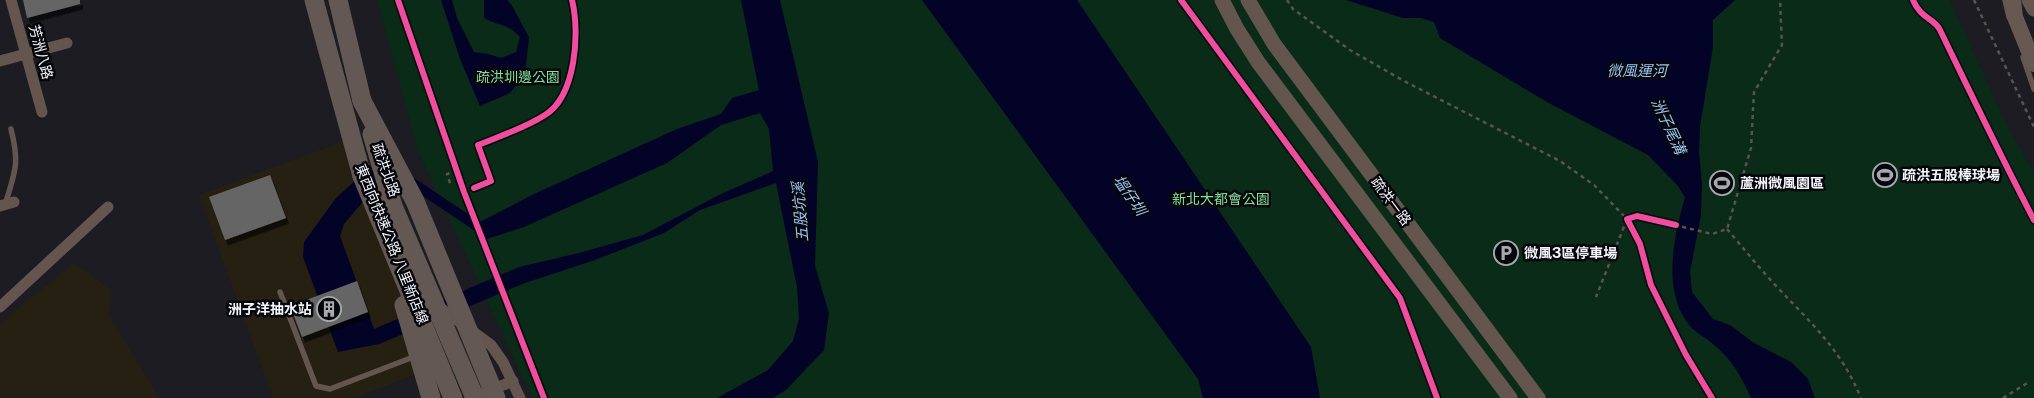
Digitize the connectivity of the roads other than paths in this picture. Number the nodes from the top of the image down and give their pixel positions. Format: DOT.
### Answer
graph roads {
  1 [pos="12,0"];
  2 [pos="315,0"];
  3 [pos="338,0"];
  4 [pos="1222,0"];
  5 [pos="1248,0"];
  6 [pos="2005,0"];
  7 [pos="2013,0"];
  8 [pos="2029,0"];
  9 [pos="2034,9"];
  10 [pos="67,43"];
  11 [pos="2018,45"];
  12 [pos="26,54"];
  13 [pos="2028,59"];
  14 [pos="0,61"];
  15 [pos="2034,88"];
  16 [pos="362,101"];
  17 [pos="42,112"];
  18 [pos="11,129"];
  19 [pos="362,176"];
  20 [pos="6,204"];
  21 [pos="108,207"];
  22 [pos="416,291"];
  23 [pos="280,292"];
  24 [pos="0,307"];
  25 [pos="475,332"];
  26 [pos="439,347"];
  27 [pos="513,380"];
  28 [pos="432,398"];
  29 [pos="453,398"];
  30 [pos="463,398"];
  31 [pos="473,398"];
  32 [pos="496,398"];
  33 [pos="520,398"];
  34 [pos="1510,398"];
  35 [pos="1538,398"];
  1 -- 12 [label="street, 芳洲八路"];
  2 -- 19 [label="highway, 東西向快速公路 八里新店線"];
  2 -- 22 [label="street, 疏洪北路"];
  3 -- 16 [label="highway, 東西向快速公路 八里新店線"];
  4 -- 34 [label="street, 疏洪一路"];
  5 -- 35 [label="street, 疏洪一路"];
  6 -- 11 [label="lane"];
  7 -- 13 [label="main road"];
  8 -- 9 [label="street"];
  10 -- 12 [label="street"];
  12 -- 14 [label="street"];
  12 -- 17 [label="street, 芳洲八路"];
  13 -- 15 [label="lane"];
  16 -- 31 [label="highway, 東西向快速公路 八里新店線, bridge"];
  16 -- 32 [label="highway, bridge"];
  18 -- 20 [label="lane"];
  19 -- 28 [label="highway, bridge"];
  19 -- 29 [label="highway, 東西向快速公路 八里新店線, bridge"];
  21 -- 24 [label="street"];
  22 -- 25 [label="street"];
  22 -- 26 [label="street, 疏洪北路"];
  23 -- 26 [label="lane"];
  25 -- 26 [label="street"];
  25 -- 27 [label="street"];
  26 -- 30 [label="street, 疏洪北路"];
  27 -- 31 [label="street"];
  27 -- 33 [label="street"];
}
